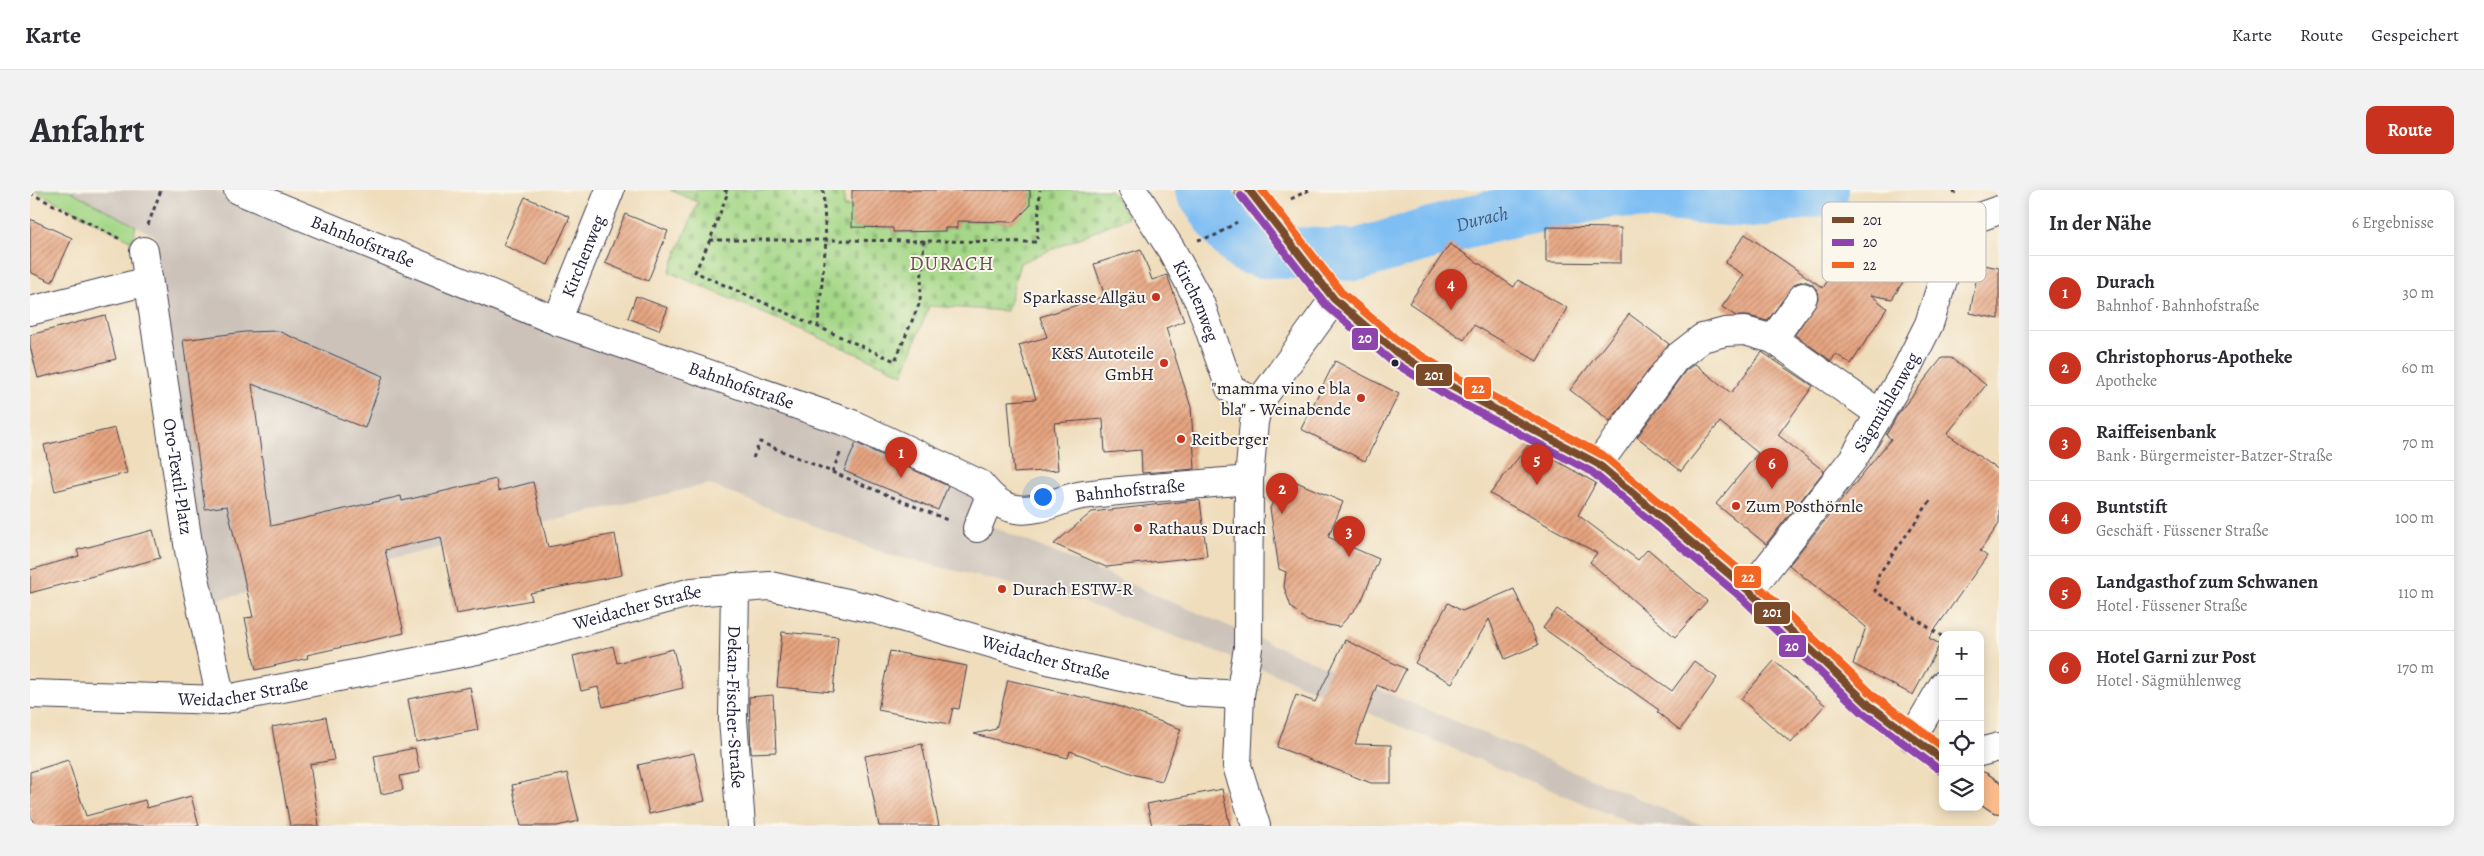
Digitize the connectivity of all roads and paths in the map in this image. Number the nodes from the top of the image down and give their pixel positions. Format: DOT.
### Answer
graph roads {
  1 [pos="161,190"];
  2 [pos="238,190"];
  3 [pos="610,190"];
  4 [pos="724,190"];
  5 [pos="823,190"];
  6 [pos="1040,190"];
  7 [pos="1133,190"];
  8 [pos="1249,190"];
  9 [pos="30,193"];
  10 [pos="1999,210"];
  11 [pos="1986,215"];
  12 [pos="1242,220"];
  13 [pos="1216,235"];
  14 [pos="710,240"];
  15 [pos="826,240"];
  16 [pos="924,240"];
  17 [pos="144,251"];
  18 [pos="148,280"];
  19 [pos="1942,282"];
  20 [pos="1803,297"];
  21 [pos="1334,299"];
  22 [pos="30,311"];
  23 [pos="557,321"];
  24 [pos="818,325"];
  25 [pos="1773,339"];
  26 [pos="1258,404"];
  27 [pos="1880,414"];
  28 [pos="753,458"];
  29 [pos="1598,464"];
  30 [pos="834,467"];
  31 [pos="832,472"];
  32 [pos="1249,480"];
  33 [pos="990,496"];
  34 [pos="1930,501"];
  35 [pos="968,526"];
  36 [pos="735,587"];
  37 [pos="1749,591"];
  38 [pos="1939,633"];
  39 [pos="1939,692"];
  40 [pos="30,694"];
  41 [pos="1240,695"];
  42 [pos="221,700"];
  43 [pos="1912,738"];
  44 [pos="1999,747"];
  45 [pos="1984,751"];
  46 [pos="1939,757"];
  47 [pos="1984,789"];
  48 [pos="1999,799"];
  49 [pos="741,826"];
  50 [pos="1256,826"];
  1 -- 17 [label="path"];
  2 -- 23 [label="street, Bahnhofstraße"];
  3 -- 23 [label="street, Kirchenweg"];
  4 -- 14 [label="path"];
  5 -- 15 [label="path"];
  6 -- 16 [label="path"];
  7 -- 26 [label="street, Kirchenweg"];
  8 -- 21 [label="main road"];
  9 -- 17 [label="path"];
  10 -- 11 [label="street, Sägmühlenweg"];
  12 -- 13 [label="path"];
  14 -- 15 [label="path"];
  14 -- 24 [label="path"];
  15 -- 16 [label="path"];
  15 -- 24 [label="path"];
  16 -- 24 [label="path"];
  17 -- 18 [label="street, Oro-Textil-Platz"];
  18 -- 22 [label="street"];
  18 -- 42 [label="street, Oro-Textil-Platz"];
  19 -- 27 [label="street, Sägmühlenweg"];
  20 -- 25 [label="street"];
  21 -- 26 [label="street"];
  21 -- 29 [label="main road"];
  23 -- 33 [label="street, Bahnhofstraße"];
  25 -- 27 [label="street"];
  25 -- 29 [label="street"];
  26 -- 32 [label="street"];
  27 -- 37 [label="street, Sägmühlenweg"];
  28 -- 31 [label="path"];
  29 -- 37 [label="main road"];
  30 -- 31 [label="path"];
  31 -- 35 [label="path"];
  32 -- 33 [label="street, Bahnhofstraße"];
  32 -- 41 [label="street"];
  33 -- 35 [label="street"];
  34 -- 38 [label="path"];
  36 -- 41 [label="street, Weidacher Straße"];
  36 -- 42 [label="street, Weidacher Straße"];
  36 -- 49 [label="street, Dekan-Fischer-Straße"];
  37 -- 43 [label="main road"];
  39 -- 43 [label="street"];
  40 -- 42 [label="street, Weidacher Straße"];
  41 -- 50 [label="street"];
  43 -- 46 [label="main road"];
  44 -- 45 [label="street"];
  47 -- 48 [label="main road"];
}
